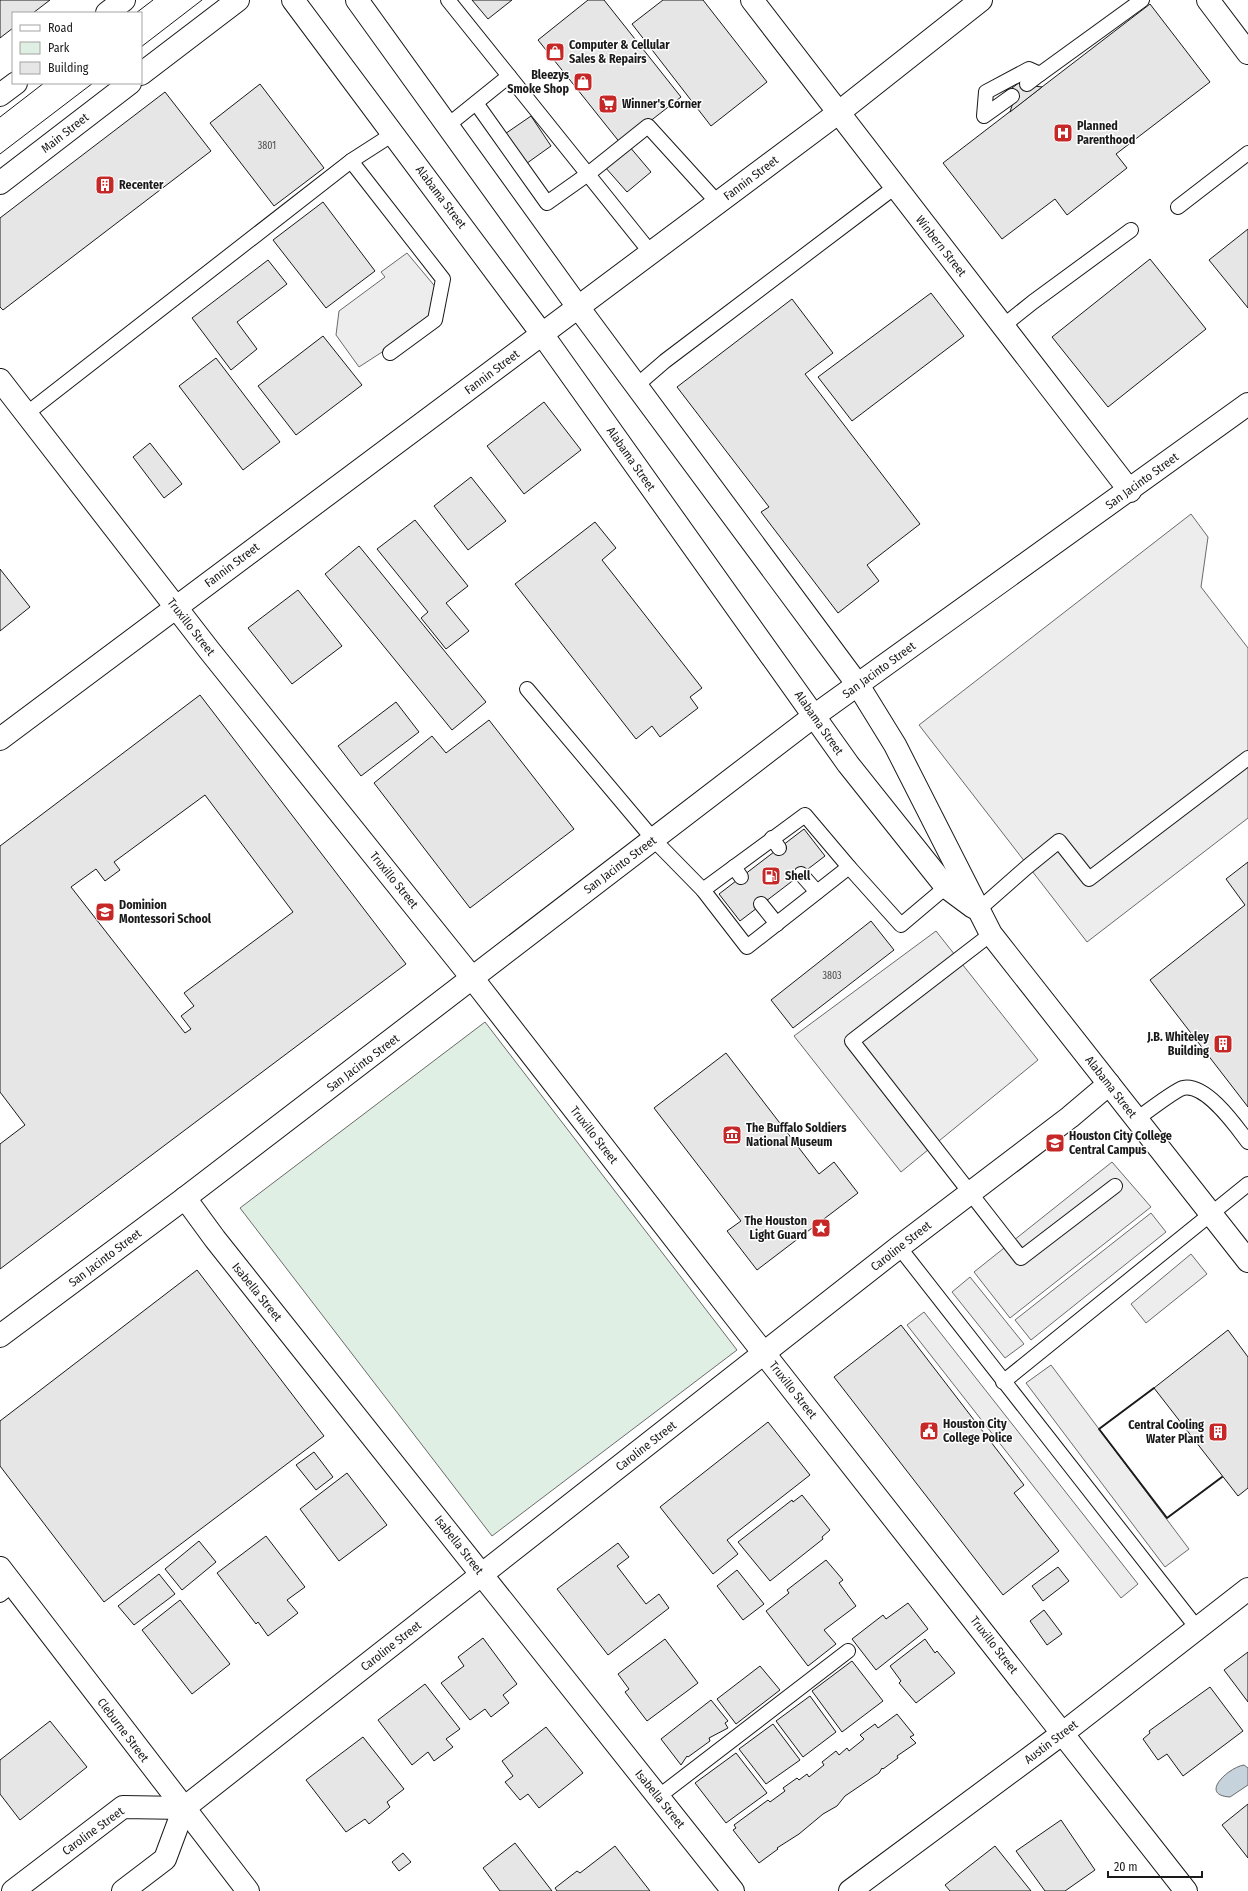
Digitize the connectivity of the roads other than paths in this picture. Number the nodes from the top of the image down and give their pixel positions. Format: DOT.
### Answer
graph roads {
  1 [pos="124,0"];
  2 [pos="238,0"];
  3 [pos="293,0"];
  4 [pos="357,0"];
  5 [pos="448,0"];
  6 [pos="752,0"];
  7 [pos="980,0"];
  8 [pos="1142,0"];
  9 [pos="1208,0"];
  10 [pos="108,12"];
  11 [pos="1248,53"];
  12 [pos="142,73"];
  13 [pos="1040,74"];
  14 [pos="508,76"];
  15 [pos="15,84"];
  16 [pos="129,84"];
  17 [pos="1027,84"];
  18 [pos="0,95"];
  19 [pos="1012,96"];
  20 [pos="476,103"];
  21 [pos="838,113"];
  22 [pos="447,126"];
  23 [pos="394,134"];
  24 [pos="1248,154"];
  25 [pos="351,161"];
  26 [pos="588,174"];
  27 [pos="0,183"];
  28 [pos="895,187"];
  29 [pos="718,203"];
  30 [pos="1178,207"];
  31 [pos="1130,230"];
  32 [pos="651,253"];
  33 [pos="578,307"];
  34 [pos="1003,326"];
  35 [pos="542,334"];
  36 [pos="390,353"];
  37 [pos="0,380"];
  38 [pos="636,386"];
  39 [pos="1248,404"];
  40 [pos="26,414"];
  41 [pos="1130,491"];
  42 [pos="176,607"];
  43 [pos="858,685"];
  44 [pos="527,689"];
  45 [pos="814,716"];
  46 [pos="0,739"];
  47 [pos="1248,758"];
  48 [pos="654,840"];
  49 [pos="850,867"];
  50 [pos="801,874"];
  51 [pos="946,887"];
  52 [pos="703,890"];
  53 [pos="817,892"];
  54 [pos="761,904"];
  55 [pos="977,910"];
  56 [pos="777,924"];
  57 [pos="991,934"];
  58 [pos="473,979"];
  59 [pos="1109,1084"];
  60 [pos="1137,1119"];
  61 [pos="1248,1142"];
  62 [pos="1248,1184"];
  63 [pos="1115,1186"];
  64 [pos="970,1193"];
  65 [pos="185,1198"];
  66 [pos="1212,1214"];
  67 [pos="899,1247"];
  68 [pos="1248,1261"];
  69 [pos="0,1336"];
  70 [pos="764,1354"];
  71 [pos="1003,1382"];
  72 [pos="0,1568"];
  73 [pos="482,1575"];
  74 [pos="1248,1589"];
  75 [pos="6,1590"];
  76 [pos="1197,1628"];
  77 [pos="848,1651"];
  78 [pos="1063,1733"];
  79 [pos="658,1797"];
  80 [pos="184,1808"];
  81 [pos="13,1891"];
  82 [pos="123,1891"];
  83 [pos="248,1891"];
  84 [pos="734,1891"];
  85 [pos="850,1891"];
  86 [pos="1186,1891"];
  1 -- 10 [label="street"];
  2 -- 12 [label="street"];
  3 -- 23 [label="street, Alabama Street"];
  4 -- 22 [label="street, Alabama Street"];
  5 -- 14 [label="lane"];
  6 -- 21 [label="street, Winbern Street"];
  7 -- 21 [label="street, Fannin Street"];
  8 -- 13 [label="lane"];
  9 -- 11 [label="street"];
  13 -- 17 [label="lane"];
  13 -- 19 [label="lane"];
  14 -- 20 [label="lane"];
  14 -- 26 [label="lane"];
  15 -- 18 [label="street"];
  16 -- 27 [label="street, Main Street"];
  20 -- 22 [label="lane"];
  20 -- 26 [label="lane"];
  21 -- 28 [label="street, Winbern Street"];
  21 -- 29 [label="street, Fannin Street"];
  22 -- 33 [label="street, Alabama Street"];
  23 -- 25 [label="lane"];
  23 -- 35 [label="street, Alabama Street"];
  24 -- 30 [label="lane"];
  25 -- 36 [label="lane"];
  25 -- 40 [label="lane"];
  26 -- 29 [label="lane"];
  26 -- 32 [label="lane"];
  28 -- 34 [label="street, Winbern Street"];
  28 -- 38 [label="lane"];
  29 -- 32 [label="street, Fannin Street"];
  31 -- 34 [label="lane"];
  32 -- 33 [label="street, Fannin Street"];
  33 -- 35 [label="street, Fannin Street"];
  33 -- 38 [label="street, Alabama Street"];
  34 -- 41 [label="street, Winbern Street"];
  35 -- 42 [label="street, Fannin Street"];
  35 -- 45 [label="street, Alabama Street"];
  37 -- 40 [label="street, Truxillo Street"];
  38 -- 43 [label="street, Alabama Street"];
  39 -- 41 [label="street, San Jacinto Street"];
  40 -- 42 [label="street, Truxillo Street"];
  41 -- 43 [label="street, San Jacinto Street"];
  42 -- 46 [label="street, Fannin Street"];
  42 -- 58 [label="street, Truxillo Street"];
  43 -- 45 [label="street, San Jacinto Street"];
  43 -- 55 [label="street, Alabama Street"];
  44 -- 48 [label="lane"];
  45 -- 48 [label="street, San Jacinto Street"];
  45 -- 51 [label="street, Alabama Street"];
  47 -- 55 [label="lane"];
  48 -- 52 [label="lane"];
  48 -- 58 [label="street, San Jacinto Street"];
  49 -- 51 [label="lane"];
  49 -- 52 [label="lane"];
  49 -- 53 [label="lane"];
  50 -- 53 [label="lane"];
  51 -- 55 [label="street, Alabama Street"];
  52 -- 56 [label="lane"];
  53 -- 56 [label="lane"];
  54 -- 56 [label="lane"];
  55 -- 57 [label="street, Alabama Street"];
  57 -- 59 [label="street, Alabama Street"];
  57 -- 64 [label="lane"];
  58 -- 65 [label="street, San Jacinto Street"];
  58 -- 70 [label="street, Truxillo Street"];
  59 -- 60 [label="street, Alabama Street"];
  59 -- 64 [label="street, Caroline Street"];
  60 -- 61 [label="lane"];
  60 -- 66 [label="street, Alabama Street"];
  62 -- 66 [label="lane"];
  63 -- 64 [label="lane"];
  64 -- 67 [label="street, Caroline Street"];
  65 -- 69 [label="street, San Jacinto Street"];
  65 -- 73 [label="street, Isabella Street"];
  66 -- 68 [label="street, Alabama Street"];
  66 -- 71 [label="lane"];
  67 -- 70 [label="street, Caroline Street"];
  67 -- 71 [label="lane"];
  70 -- 73 [label="street, Caroline Street"];
  70 -- 78 [label="street, Truxillo Street"];
  71 -- 76 [label="lane"];
  72 -- 75 [label="street, Cleburne Street"];
  73 -- 79 [label="street, Isabella Street"];
  73 -- 80 [label="street, Caroline Street"];
  74 -- 76 [label="street, Austin Street"];
  75 -- 80 [label="street, Cleburne Street"];
  76 -- 78 [label="street, Austin Street"];
  77 -- 79 [label="lane"];
  78 -- 85 [label="street, Austin Street"];
  78 -- 86 [label="street, Truxillo Street"];
  79 -- 84 [label="street, Isabella Street"];
  80 -- 81 [label="street, Caroline Street"];
  80 -- 82 [label="street"];
  80 -- 83 [label="street, Cleburne Street"];
}
